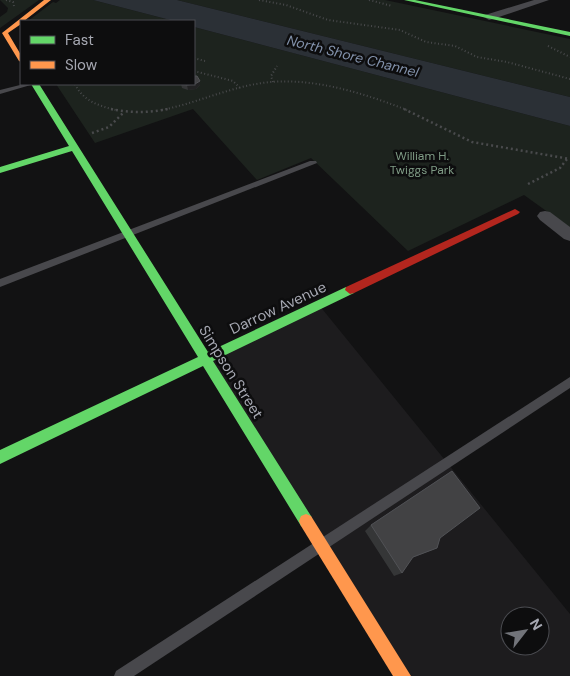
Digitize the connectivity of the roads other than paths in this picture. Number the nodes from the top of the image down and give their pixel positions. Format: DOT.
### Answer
graph roads {
  1 [pos="48,0"];
  2 [pos="406,0"];
  3 [pos="519,0"];
  4 [pos="544,0"];
  5 [pos="529,5"];
  6 [pos="489,17"];
  7 [pos="21,20"];
  8 [pos="20,21"];
  9 [pos="3,33"];
  10 [pos="570,34"];
  11 [pos="20,58"];
  12 [pos="27,85"];
  13 [pos="36,85"];
  14 [pos="0,92"];
  15 [pos="73,148"];
  16 [pos="313,163"];
  17 [pos="0,170"];
  18 [pos="515,212"];
  19 [pos="545,216"];
  20 [pos="128,235"];
  21 [pos="570,235"];
  22 [pos="0,270"];
  23 [pos="2,282"];
  24 [pos="205,359"];
  25 [pos="570,382"];
  26 [pos="0,457"];
  27 [pos="322,545"];
  28 [pos="121,676"];
  29 [pos="404,676"];
  1 -- 7 [label="street"];
  2 -- 6 [label="street"];
  3 -- 5 [label="street"];
  4 -- 5 [label="street"];
  5 -- 6 [label="street"];
  6 -- 10 [label="street"];
  8 -- 9 [label="street"];
  9 -- 11 [label="street"];
  12 -- 14 [label="lane"];
  13 -- 15 [label="street, Simpson Street"];
  15 -- 17 [label="street"];
  15 -- 20 [label="street, Simpson Street"];
  16 -- 20 [label="lane"];
  18 -- 24 [label="street, Darrow Avenue"];
  19 -- 21 [label="street"];
  20 -- 23 [label="lane"];
  20 -- 24 [label="street, Simpson Street"];
  22 -- 23 [label="lane"];
  24 -- 26 [label="street, Darrow Avenue"];
  24 -- 27 [label="street, Simpson Street"];
  25 -- 27 [label="lane"];
  27 -- 28 [label="lane"];
  27 -- 29 [label="street, Simpson Street"];
}
